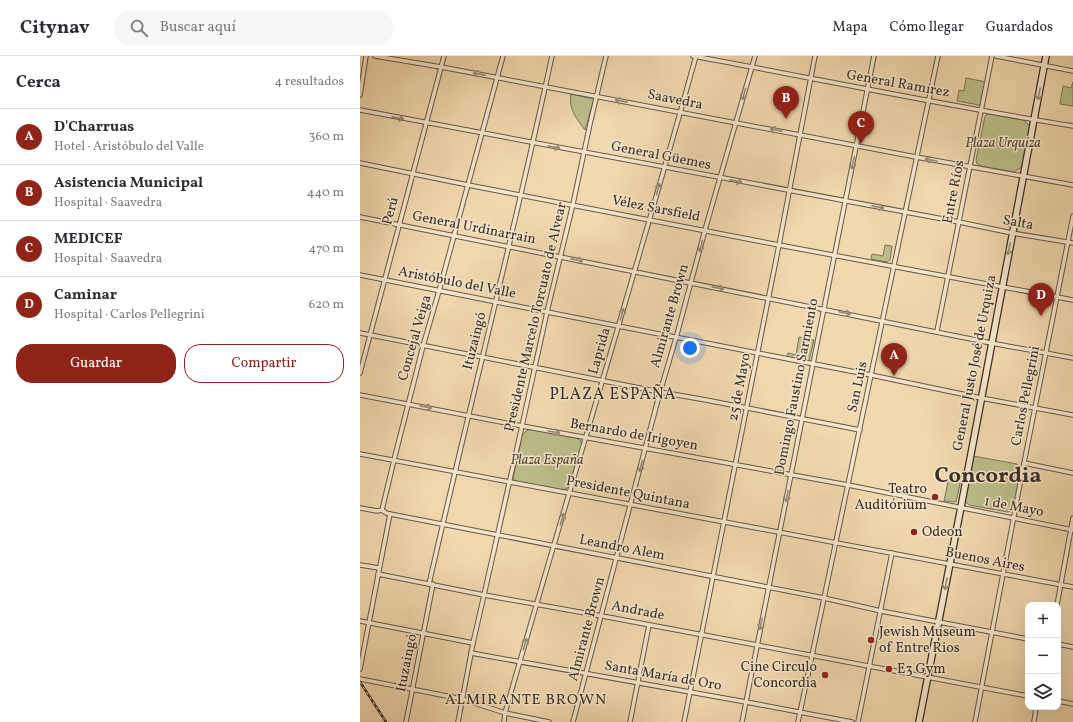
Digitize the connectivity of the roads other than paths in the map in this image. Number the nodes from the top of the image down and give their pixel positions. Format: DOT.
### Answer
graph roads {
  1 [pos="366,56"];
  2 [pos="375,56"];
  3 [pos="444,56"];
  4 [pos="503,56"];
  5 [pos="552,56"];
  6 [pos="606,56"];
  7 [pos="695,56"];
  8 [pos="755,56"];
  9 [pos="815,56"];
  10 [pos="874,56"];
  11 [pos="938,56"];
  12 [pos="992,56"];
  13 [pos="996,56"];
  14 [pos="1046,56"];
  15 [pos="394,57"];
  16 [pos="1044,66"];
  17 [pos="441,67"];
  18 [pos="752,67"];
  19 [pos="1073,71"];
  20 [pos="497,78"];
  21 [pos="810,79"];
  22 [pos="546,87"];
  23 [pos="868,89"];
  24 [pos="360,95"];
  25 [pos="597,97"];
  26 [pos="929,101"];
  27 [pos="360,110"];
  28 [pos="981,110"];
  29 [pos="681,113"];
  30 [pos="1034,120"];
  31 [pos="426,123"];
  32 [pos="736,123"];
  33 [pos="1073,126"];
  34 [pos="482,133"];
  35 [pos="799,135"];
  36 [pos="533,143"];
  37 [pos="856,146"];
  38 [pos="584,152"];
  39 [pos="916,157"];
  40 [pos="360,163"];
  41 [pos="664,167"];
  42 [pos="970,167"];
  43 [pos="413,173"];
  44 [pos="1024,177"];
  45 [pos="720,178"];
  46 [pos="468,185"];
  47 [pos="1073,185"];
  48 [pos="789,191"];
  49 [pos="520,195"];
  50 [pos="845,201"];
  51 [pos="573,204"];
  52 [pos="905,212"];
  53 [pos="1073,216"];
  54 [pos="360,217"];
  55 [pos="650,219"];
  56 [pos="959,222"];
  57 [pos="399,224"];
  58 [pos="705,230"];
  59 [pos="1012,234"];
  60 [pos="454,235"];
  61 [pos="1068,242"];
  62 [pos="1073,243"];
  63 [pos="779,245"];
  64 [pos="509,247"];
  65 [pos="834,255"];
  66 [pos="561,257"];
  67 [pos="894,266"];
  68 [pos="634,271"];
  69 [pos="360,275"];
  70 [pos="948,277"];
  71 [pos="384,280"];
  72 [pos="691,283"];
  73 [pos="1002,287"];
  74 [pos="439,291"];
  75 [pos="1057,297"];
  76 [pos="768,298"];
  77 [pos="1073,300"];
  78 [pos="496,302"];
  79 [pos="824,309"];
  80 [pos="547,312"];
  81 [pos="882,321"];
  82 [pos="618,326"];
  83 [pos="937,332"];
  84 [pos="360,333"];
  85 [pos="370,335"];
  86 [pos="676,338"];
  87 [pos="991,343"];
  88 [pos="423,346"];
  89 [pos="757,353"];
  90 [pos="1046,353"];
  91 [pos="482,357"];
  92 [pos="1073,358"];
  93 [pos="813,364"];
  94 [pos="535,367"];
  95 [pos="360,373"];
  96 [pos="871,375"];
  97 [pos="603,381"];
  98 [pos="660,392"];
  99 [pos="360,395"];
  100 [pos="981,398"];
  101 [pos="408,404"];
  102 [pos="746,408"];
  103 [pos="1035,408"];
  104 [pos="1073,415"];
  105 [pos="468,416"];
  106 [pos="802,419"];
  107 [pos="522,426"];
  108 [pos="860,430"];
  109 [pos="586,437"];
  110 [pos="646,449"];
  111 [pos="360,454"];
  112 [pos="394,460"];
  113 [pos="1024,463"];
  114 [pos="735,465"];
  115 [pos="455,471"];
  116 [pos="1073,473"];
  117 [pos="791,475"];
  118 [pos="509,481"];
  119 [pos="848,486"];
  120 [pos="569,493"];
  121 [pos="904,497"];
  122 [pos="631,504"];
  123 [pos="961,507"];
  124 [pos="360,508"];
  125 [pos="382,510"];
  126 [pos="390,514"];
  127 [pos="1014,518"];
  128 [pos="1073,518"];
  129 [pos="724,522"];
  130 [pos="442,525"];
  131 [pos="1072,529"];
  132 [pos="780,532"];
  133 [pos="497,536"];
  134 [pos="836,543"];
  135 [pos="553,546"];
  136 [pos="892,553"];
  137 [pos="617,559"];
  138 [pos="950,564"];
  139 [pos="360,565"];
  140 [pos="379,568"];
  141 [pos="378,574"];
  142 [pos="1003,574"];
  143 [pos="713,577"];
  144 [pos="431,584"];
  145 [pos="1060,585"];
  146 [pos="1073,587"];
  147 [pos="768,588"];
  148 [pos="484,595"];
  149 [pos="824,598"];
  150 [pos="1057,602"];
  151 [pos="537,604"];
  152 [pos="881,611"];
  153 [pos="602,616"];
  154 [pos="360,621"];
  155 [pos="938,622"];
  156 [pos="369,623"];
  157 [pos="650,625"];
  158 [pos="992,632"];
  159 [pos="424,633"];
  160 [pos="702,635"];
  161 [pos="1025,638"];
  162 [pos="473,642"];
  163 [pos="757,645"];
  164 [pos="1061,645"];
  165 [pos="1073,647"];
  166 [pos="471,653"];
  167 [pos="812,656"];
  168 [pos="520,663"];
  169 [pos="870,666"];
  170 [pos="360,669"];
  171 [pos="586,674"];
  172 [pos="928,677"];
  173 [pos="360,679"];
  174 [pos="638,683"];
  175 [pos="982,687"];
  176 [pos="413,689"];
  177 [pos="690,692"];
  178 [pos="1025,695"];
  179 [pos="462,699"];
  180 [pos="746,702"];
  181 [pos="1061,702"];
  182 [pos="1073,704"];
  183 [pos="1036,710"];
  184 [pos="800,712"];
  185 [pos="505,713"];
  186 [pos="406,722"];
  187 [pos="458,722"];
  188 [pos="504,722"];
  189 [pos="549,722"];
  190 [pos="573,722"];
  191 [pos="630,722"];
  192 [pos="684,722"];
  193 [pos="742,722"];
  194 [pos="798,722"];
  195 [pos="852,722"];
  196 [pos="858,722"];
  197 [pos="919,722"];
  198 [pos="975,722"];
  199 [pos="1034,722"];
  1 -- 24 [label="street"];
  2 -- 15 [label="street, Saavedra"];
  3 -- 17 [label="street, Perú"];
  4 -- 20 [label="street, Concejal Veiga"];
  5 -- 22 [label="street, Ituzaingó"];
  6 -- 25 [label="street, Presidente Marcelo Torcuato de Alvear"];
  7 -- 18 [label="street, General Ramírez"];
  7 -- 29 [label="street, Laprida"];
  8 -- 18 [label="street, Almirante Brown"];
  9 -- 21 [label="street, 25 de Mayo"];
  10 -- 23 [label="street, Domingo Faustino Sarmiento"];
  11 -- 26 [label="street, San Luis"];
  12 -- 28 [label="street, Entre Ríos"];
  13 -- 16 [label="street"];
  14 -- 16 [label="street, General Justo José de Urquiza"];
  15 -- 17 [label="street, Saavedra"];
  16 -- 19 [label="street"];
  16 -- 30 [label="street, General Justo José de Urquiza, one-way"];
  20 -- 17 [label="street, Saavedra, one-way"];
  17 -- 31 [label="street, Perú"];
  18 -- 21 [label="street, General Ramírez"];
  18 -- 32 [label="street, Almirante Brown, one-way"];
  20 -- 22 [label="street, Saavedra"];
  20 -- 34 [label="street, Concejal Veiga"];
  21 -- 23 [label="street, General Ramírez"];
  21 -- 35 [label="street, 25 de Mayo"];
  22 -- 25 [label="street, Saavedra"];
  22 -- 36 [label="street, Ituzaingó"];
  23 -- 26 [label="street, General Ramírez"];
  23 -- 37 [label="street, Domingo Faustino Sarmiento"];
  29 -- 25 [label="street, Saavedra, one-way"];
  25 -- 38 [label="street, Presidente Marcelo Torcuato de Alvear"];
  26 -- 28 [label="street, General Ramírez"];
  26 -- 39 [label="street, San Luis"];
  27 -- 31 [label="street, General Güemes, one-way"];
  28 -- 30 [label="street, General Ramírez"];
  28 -- 42 [label="street, Entre Ríos"];
  29 -- 32 [label="street, Saavedra"];
  29 -- 41 [label="street, Laprida"];
  30 -- 33 [label="street, General Ramírez"];
  30 -- 44 [label="street, General Justo José de Urquiza"];
  31 -- 34 [label="street, General Güemes"];
  31 -- 43 [label="street, Perú"];
  35 -- 32 [label="street, Saavedra, one-way"];
  32 -- 45 [label="street, Almirante Brown"];
  34 -- 36 [label="street, General Güemes"];
  34 -- 46 [label="street, Concejal Veiga"];
  35 -- 37 [label="street, Saavedra"];
  35 -- 48 [label="street, 25 de Mayo"];
  36 -- 38 [label="street, General Güemes, one-way"];
  36 -- 49 [label="street, Ituzaingó"];
  37 -- 39 [label="street, Saavedra"];
  37 -- 50 [label="street, Domingo Faustino Sarmiento, one-way"];
  38 -- 41 [label="street, General Güemes"];
  38 -- 51 [label="street, Presidente Marcelo Torcuato de Alvear"];
  42 -- 39 [label="street, Saavedra, one-way"];
  39 -- 52 [label="street, San Luis"];
  40 -- 43 [label="street, Vélez Sarsfield"];
  41 -- 45 [label="street, General Güemes"];
  55 -- 41 [label="street, Laprida, one-way"];
  42 -- 44 [label="street, Saavedra"];
  42 -- 56 [label="street, Entre Ríos"];
  43 -- 46 [label="street, Vélez Sarsfield"];
  43 -- 57 [label="street, Perú"];
  44 -- 47 [label="street, Saavedra"];
  44 -- 59 [label="street, General Justo José de Urquiza"];
  45 -- 48 [label="street, General Güemes, one-way"];
  45 -- 58 [label="street, Almirante Brown"];
  46 -- 49 [label="street, Vélez Sarsfield"];
  46 -- 60 [label="street, Concejal Veiga"];
  48 -- 50 [label="street, General Güemes"];
  48 -- 63 [label="street, 25 de Mayo"];
  49 -- 51 [label="street, Vélez Sarsfield"];
  49 -- 64 [label="street, Ituzaingó"];
  50 -- 52 [label="street, General Güemes, one-way"];
  50 -- 65 [label="street, Domingo Faustino Sarmiento"];
  51 -- 55 [label="street, Vélez Sarsfield"];
  51 -- 66 [label="street, Presidente Marcelo Torcuato de Alvear"];
  52 -- 56 [label="street, General Güemes"];
  52 -- 67 [label="street, San Luis"];
  53 -- 61 [label="street, Carlos Pellegrini"];
  54 -- 57 [label="street, General Urdinarrain"];
  55 -- 58 [label="street, Vélez Sarsfield"];
  55 -- 68 [label="street, Laprida"];
  56 -- 59 [label="street, Salta"];
  56 -- 70 [label="street, Entre Ríos"];
  57 -- 60 [label="street, General Urdinarrain"];
  57 -- 71 [label="street, Perú"];
  58 -- 63 [label="street, Vélez Sarsfield"];
  58 -- 72 [label="street, Almirante Brown, one-way"];
  59 -- 61 [label="street, Salta"];
  59 -- 73 [label="street, General Justo José de Urquiza, one-way"];
  60 -- 64 [label="street, General Urdinarrain"];
  60 -- 74 [label="street, Concejal Veiga"];
  61 -- 62 [label="street, Salta"];
  61 -- 75 [label="street, Carlos Pellegrini"];
  63 -- 65 [label="street, Vélez Sarsfield"];
  63 -- 76 [label="street, 25 de Mayo"];
  64 -- 66 [label="street, General Urdinarrain"];
  64 -- 78 [label="street, Ituzaingó"];
  65 -- 67 [label="street, Vélez Sarsfield"];
  65 -- 79 [label="street, Domingo Faustino Sarmiento"];
  66 -- 68 [label="street, General Urdinarrain, one-way"];
  66 -- 80 [label="street, Presidente Marcelo Torcuato de Alvear"];
  67 -- 70 [label="street, Vélez Sarsfield"];
  67 -- 81 [label="street, San Luis"];
  68 -- 72 [label="street, General Urdinarrain"];
  82 -- 68 [label="street, Laprida, one-way"];
  69 -- 71 [label="street, Aristóbulo del Valle"];
  70 -- 73 [label="street, Vélez Sarsfield"];
  70 -- 83 [label="street, Entre Ríos"];
  71 -- 74 [label="street, Aristóbulo del Valle"];
  71 -- 85 [label="street, Perú"];
  72 -- 76 [label="street, General Urdinarrain, one-way"];
  72 -- 86 [label="street, Almirante Brown"];
  73 -- 75 [label="street, Vélez Sarsfield"];
  73 -- 87 [label="street, General Justo José de Urquiza"];
  74 -- 78 [label="street, Aristóbulo del Valle"];
  74 -- 88 [label="street, Concejal Veiga"];
  75 -- 77 [label="street, Vélez Sarsfield"];
  75 -- 90 [label="street, Carlos Pellegrini"];
  76 -- 79 [label="street, General Urdinarrain"];
  76 -- 89 [label="street, 25 de Mayo"];
  78 -- 80 [label="street, Aristóbulo del Valle"];
  78 -- 91 [label="street, Ituzaingó"];
  79 -- 81 [label="street, General Urdinarrain, one-way"];
  79 -- 93 [label="street, Domingo Faustino Sarmiento"];
  80 -- 82 [label="street, Aristóbulo del Valle"];
  80 -- 94 [label="street, Presidente Marcelo Torcuato de Alvear"];
  81 -- 83 [label="street, General Urdinarrain"];
  81 -- 96 [label="street, San Luis"];
  82 -- 86 [label="street, Aristóbulo del Valle"];
  82 -- 97 [label="street, Laprida"];
  83 -- 87 [label="street, General Urdinarrain"];
  84 -- 85 [label="street"];
  85 -- 88 [label="street"];
  85 -- 95 [label="street, Perú"];
  86 -- 89 [label="street, Aristóbulo del Valle"];
  86 -- 98 [label="street, Almirante Brown"];
  87 -- 90 [label="street, General Urdinarrain"];
  87 -- 100 [label="street, General Justo José de Urquiza"];
  88 -- 91 [label="street"];
  88 -- 101 [label="street, Concejal Veiga"];
  89 -- 93 [label="street, Aristóbulo del Valle"];
  89 -- 102 [label="street, 25 de Mayo"];
  90 -- 92 [label="street, General Urdinarrain"];
  90 -- 103 [label="street, Carlos Pellegrini"];
  91 -- 94 [label="street"];
  91 -- 105 [label="street, Ituzaingó"];
  93 -- 96 [label="street, Aristóbulo del Valle"];
  93 -- 106 [label="street, Domingo Faustino Sarmiento"];
  94 -- 97 [label="street"];
  94 -- 107 [label="street, Presidente Marcelo Torcuato de Alvear"];
  96 -- 100 [label="street, Aristóbulo del Valle"];
  96 -- 108 [label="street, San Luis"];
  97 -- 98 [label="street"];
  97 -- 109 [label="street, Laprida"];
  98 -- 102 [label="street"];
  98 -- 110 [label="street, Almirante Brown"];
  99 -- 101 [label="street, Bernardo de Irigoyen"];
  100 -- 103 [label="street, Aristóbulo del Valle"];
  100 -- 123 [label="street, General Justo José de Urquiza"];
  101 -- 105 [label="street, Bernardo de Irigoyen, one-way"];
  101 -- 112 [label="street, Concejal Veiga"];
  102 -- 106 [label="street"];
  102 -- 114 [label="street, 25 de Mayo"];
  103 -- 104 [label="street, Aristóbulo del Valle"];
  103 -- 113 [label="street, Carlos Pellegrini"];
  105 -- 107 [label="street, Bernardo de Irigoyen"];
  105 -- 115 [label="street, Ituzaingó"];
  106 -- 108 [label="street"];
  106 -- 117 [label="street, Domingo Faustino Sarmiento"];
  107 -- 109 [label="street, Bernardo de Irigoyen, one-way"];
  107 -- 118 [label="street, Presidente Marcelo Torcuato de Alvear"];
  108 -- 119 [label="street, San Luis"];
  109 -- 110 [label="street, Bernardo de Irigoyen"];
  109 -- 120 [label="street, Laprida"];
  110 -- 114 [label="street, Bernardo de Irigoyen"];
  110 -- 122 [label="street, Almirante Brown, one-way"];
  111 -- 112 [label="street, Presidente Quintana"];
  112 -- 115 [label="street, Presidente Quintana"];
  112 -- 125 [label="street, Concejal Veiga"];
  113 -- 116 [label="street"];
  113 -- 127 [label="street, Carlos Pellegrini"];
  114 -- 117 [label="street, Bernardo de Irigoyen"];
  114 -- 129 [label="street, 25 de Mayo"];
  115 -- 118 [label="street, Presidente Quintana"];
  115 -- 130 [label="street, Ituzaingó"];
  117 -- 119 [label="street, Bernardo de Irigoyen"];
  117 -- 132 [label="street, Domingo Faustino Sarmiento, one-way"];
  118 -- 120 [label="street, Presidente Quintana"];
  118 -- 133 [label="street, Presidente Marcelo Torcuato de Alvear"];
  119 -- 121 [label="street, Bernardo de Irigoyen"];
  119 -- 134 [label="street, San Luis"];
  120 -- 122 [label="street, Presidente Quintana"];
  135 -- 120 [label="street, Laprida, one-way"];
  121 -- 123 [label="street, 1 de Mayo"];
  122 -- 129 [label="street, Presidente Quintana"];
  122 -- 137 [label="street, Almirante Brown"];
  123 -- 127 [label="street, 1 de Mayo"];
  123 -- 138 [label="street, General Justo José de Urquiza"];
  124 -- 125 [label="street, Leandro Alem"];
  125 -- 126 [label="street, Leandro Alem"];
  126 -- 130 [label="street, Leandro Alem"];
  126 -- 140 [label="street"];
  127 -- 131 [label="street, 1 de Mayo"];
  127 -- 142 [label="street, Carlos Pellegrini"];
  128 -- 131 [label="street"];
  129 -- 132 [label="street, Presidente Quintana"];
  129 -- 143 [label="street, 25 de Mayo"];
  130 -- 133 [label="street, Leandro Alem"];
  130 -- 144 [label="street, Ituzaingó"];
  131 -- 145 [label="street"];
  132 -- 134 [label="street, Presidente Quintana"];
  132 -- 147 [label="street, Domingo Faustino Sarmiento"];
  133 -- 135 [label="street, Leandro Alem"];
  133 -- 148 [label="street, Presidente Marcelo Torcuato de Alvear"];
  134 -- 136 [label="street, Presidente Quintana"];
  134 -- 149 [label="street, San Luis"];
  135 -- 137 [label="street, Leandro Alem"];
  135 -- 151 [label="street, Laprida"];
  136 -- 138 [label="street, Buenos Aires"];
  136 -- 152 [label="street"];
  137 -- 143 [label="street, Leandro Alem"];
  137 -- 153 [label="street, Almirante Brown"];
  138 -- 142 [label="street, Buenos Aires"];
  138 -- 155 [label="street, General Justo José de Urquiza, one-way"];
  139 -- 140 [label="street"];
  140 -- 141 [label="street"];
  141 -- 144 [label="street, Andrade"];
  141 -- 156 [label="street"];
  142 -- 145 [label="street, Buenos Aires"];
  142 -- 158 [label="street, Carlos Pellegrini"];
  143 -- 147 [label="street, Leandro Alem"];
  143 -- 160 [label="street, 25 de Mayo"];
  144 -- 148 [label="street, Andrade"];
  144 -- 159 [label="street, Ituzaingó"];
  145 -- 146 [label="street, Buenos Aires"];
  145 -- 150 [label="street"];
  147 -- 149 [label="street, Leandro Alem"];
  147 -- 163 [label="street, Domingo Faustino Sarmiento, one-way"];
  148 -- 151 [label="street, Andrade"];
  148 -- 162 [label="street, Presidente Marcelo Torcuato de Alvear"];
  149 -- 152 [label="street, Leandro Alem"];
  149 -- 167 [label="street, San Luis"];
  151 -- 153 [label="street, Andrade"];
  168 -- 151 [label="street, Laprida, one-way"];
  152 -- 155 [label="street, Leandro Alem"];
  152 -- 169 [label="street"];
  153 -- 157 [label="street, Andrade"];
  153 -- 171 [label="street, Almirante Brown"];
  154 -- 156 [label="street"];
  155 -- 158 [label="street, Leandro Alem"];
  155 -- 172 [label="street, General Justo José de Urquiza"];
  156 -- 159 [label="street"];
  156 -- 170 [label="street"];
  157 -- 160 [label="street, Andrade"];
  157 -- 174 [label="street"];
  158 -- 161 [label="street, Leandro Alem"];
  158 -- 175 [label="street, Carlos Pellegrini"];
  159 -- 162 [label="street"];
  159 -- 176 [label="street, Ituzaingó"];
  160 -- 163 [label="street, Andrade"];
  160 -- 177 [label="street, 25 de Mayo"];
  162 -- 166 [label="street, Presidente Marcelo Torcuato de Alvear"];
  163 -- 167 [label="street, Andrade"];
  163 -- 180 [label="street, Domingo Faustino Sarmiento"];
  164 -- 165 [label="street"];
  166 -- 168 [label="street, Santa María de Oro"];
  166 -- 179 [label="street, Presidente Marcelo Torcuato de Alvear"];
  167 -- 169 [label="street, Andrade"];
  167 -- 184 [label="street, San Luis"];
  168 -- 171 [label="street, Santa María de Oro"];
  168 -- 185 [label="street, Laprida"];
  169 -- 172 [label="street, Andrade"];
  169 -- 196 [label="street"];
  171 -- 174 [label="street, Santa María de Oro"];
  171 -- 190 [label="street, Almirante Brown"];
  172 -- 175 [label="street, Andrade"];
  172 -- 197 [label="street, General Justo José de Urquiza"];
  173 -- 176 [label="street"];
  174 -- 177 [label="street, Santa María de Oro"];
  174 -- 191 [label="street"];
  175 -- 178 [label="street, Andrade"];
  175 -- 198 [label="street, Carlos Pellegrini"];
  176 -- 179 [label="street"];
  176 -- 186 [label="street, Ituzaingó"];
  177 -- 180 [label="street, Santa María de Oro"];
  177 -- 192 [label="street, 25 de Mayo"];
  179 -- 185 [label="street"];
  179 -- 187 [label="street, Presidente Marcelo Torcuato de Alvear"];
  180 -- 184 [label="street, Santa María de Oro"];
  180 -- 193 [label="street, Domingo Faustino Sarmiento"];
  181 -- 182 [label="street"];
  183 -- 199 [label="street"];
  184 -- 194 [label="street, San Luis"];
  184 -- 195 [label="street, Santa María de Oro"];
  185 -- 188 [label="street, Laprida"];
  185 -- 189 [label="street"];
}
